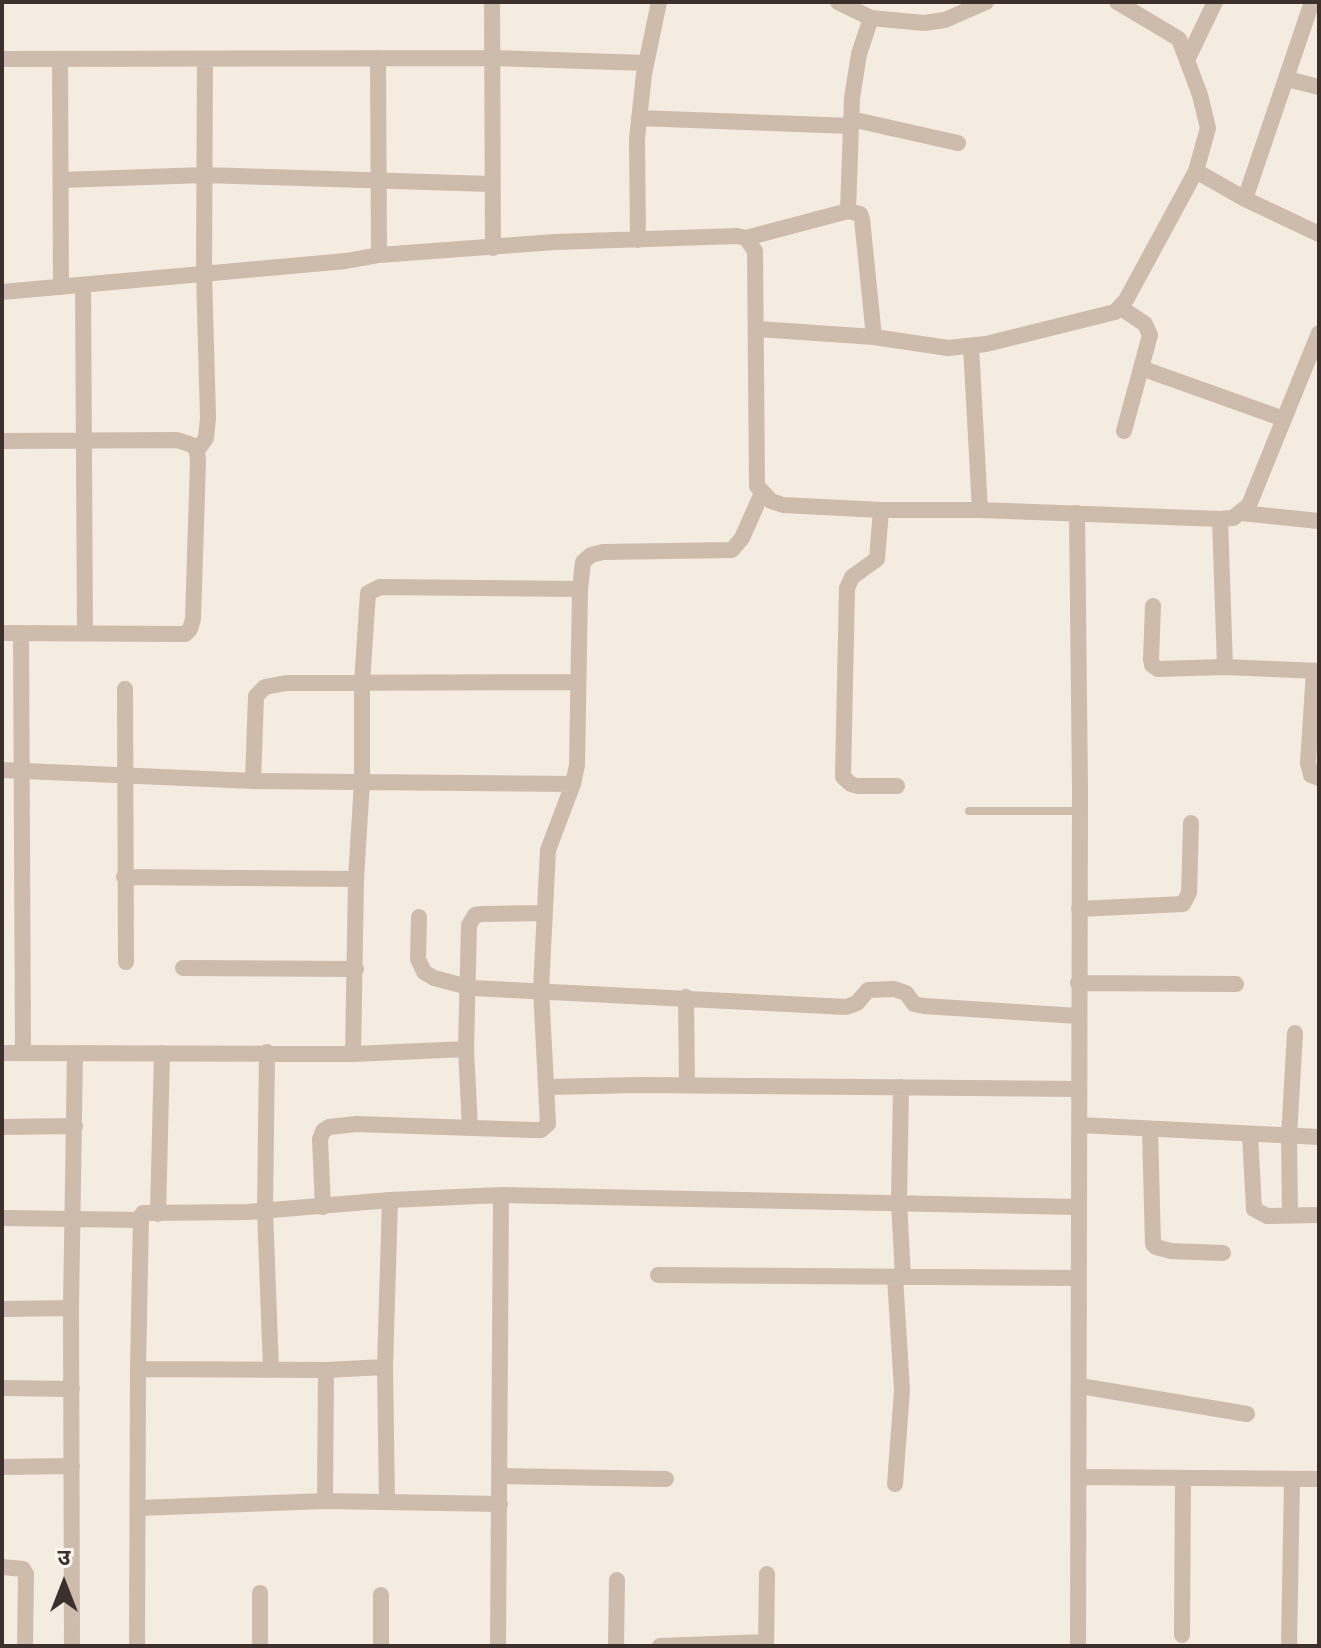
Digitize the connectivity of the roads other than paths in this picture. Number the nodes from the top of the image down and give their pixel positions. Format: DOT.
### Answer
graph roads {
  1 [pos="492,2"];
  2 [pos="659,2"];
  3 [pos="838,2"];
  4 [pos="986,2"];
  5 [pos="1117,2"];
  6 [pos="1215,2"];
  7 [pos="1312,2"];
  8 [pos="871,18"];
  9 [pos="378,58"];
  10 [pos="493,58"];
  11 [pos="1188,58"];
  12 [pos="2,59"];
  13 [pos="60,59"];
  14 [pos="205,60"];
  15 [pos="646,63"];
  16 [pos="1287,79"];
  17 [pos="1319,87"];
  18 [pos="639,118"];
  19 [pos="851,122"];
  20 [pos="958,143"];
  21 [pos="1196,171"];
  22 [pos="204,175"];
  23 [pos="61,180"];
  24 [pos="378,180"];
  25 [pos="491,184"];
  26 [pos="1245,199"];
  27 [pos="848,211"];
  28 [pos="1319,234"];
  29 [pos="746,238"];
  30 [pos="638,240"];
  31 [pos="493,248"];
  32 [pos="379,255"];
  33 [pos="204,273"];
  34 [pos="83,285"];
  35 [pos="61,287"];
  36 [pos="2,292"];
  37 [pos="1121,308"];
  38 [pos="758,329"];
  39 [pos="1319,333"];
  40 [pos="874,337"];
  41 [pos="971,346"];
  42 [pos="1141,368"];
  43 [pos="1284,419"];
  44 [pos="1124,431"];
  45 [pos="82,440"];
  46 [pos="2,441"];
  47 [pos="197,451"];
  48 [pos="762,493"];
  49 [pos="881,510"];
  50 [pos="980,510"];
  51 [pos="1077,513"];
  52 [pos="1241,513"];
  53 [pos="1220,519"];
  54 [pos="1319,521"];
  55 [pos="580,589"];
  56 [pos="1153,606"];
  57 [pos="2,633"];
  58 [pos="21,633"];
  59 [pos="85,633"];
  60 [pos="1225,667"];
  61 [pos="1317,671"];
  62 [pos="578,682"];
  63 [pos="362,683"];
  64 [pos="125,689"];
  65 [pos="2,770"];
  66 [pos="22,770"];
  67 [pos="126,775"];
  68 [pos="1319,778"];
  69 [pos="253,781"];
  70 [pos="362,782"];
  71 [pos="573,784"];
  72 [pos="897,786"];
  73 [pos="969,811"];
  74 [pos="1080,811"];
  75 [pos="1191,823"];
  76 [pos="124,877"];
  77 [pos="356,879"];
  78 [pos="1079,909"];
  79 [pos="544,913"];
  80 [pos="419,917"];
  81 [pos="126,962"];
  82 [pos="183,968"];
  83 [pos="356,969"];
  84 [pos="1078,983"];
  85 [pos="1236,984"];
  86 [pos="466,985"];
  87 [pos="541,989"];
  88 [pos="686,997"];
  89 [pos="1078,1016"];
  90 [pos="1295,1033"];
  91 [pos="466,1049"];
  92 [pos="267,1052"];
  93 [pos="2,1053"];
  94 [pos="23,1053"];
  95 [pos="75,1053"];
  96 [pos="162,1053"];
  97 [pos="353,1054"];
  98 [pos="687,1085"];
  99 [pos="547,1087"];
  100 [pos="901,1087"];
  101 [pos="1079,1089"];
  102 [pos="1080,1125"];
  103 [pos="75,1126"];
  104 [pos="2,1127"];
  105 [pos="470,1128"];
  106 [pos="1150,1130"];
  107 [pos="1250,1134"];
  108 [pos="1289,1136"];
  109 [pos="1319,1137"];
  110 [pos="501,1195"];
  111 [pos="390,1200"];
  112 [pos="899,1202"];
  113 [pos="323,1207"];
  114 [pos="1078,1207"];
  115 [pos="265,1210"];
  116 [pos="158,1214"];
  117 [pos="1319,1215"];
  118 [pos="1290,1216"];
  119 [pos="2,1218"];
  120 [pos="72,1218"];
  121 [pos="141,1220"];
  122 [pos="1223,1253"];
  123 [pos="658,1275"];
  124 [pos="899,1277"];
  125 [pos="1078,1278"];
  126 [pos="71,1308"];
  127 [pos="2,1309"];
  128 [pos="385,1367"];
  129 [pos="138,1369"];
  130 [pos="271,1370"];
  131 [pos="326,1370"];
  132 [pos="1080,1386"];
  133 [pos="2,1388"];
  134 [pos="72,1389"];
  135 [pos="1247,1414"];
  136 [pos="72,1466"];
  137 [pos="2,1467"];
  138 [pos="501,1476"];
  139 [pos="1081,1477"];
  140 [pos="1183,1478"];
  141 [pos="666,1479"];
  142 [pos="1319,1479"];
  143 [pos="1292,1480"];
  144 [pos="895,1484"];
  145 [pos="325,1501"];
  146 [pos="387,1502"];
  147 [pos="500,1504"];
  148 [pos="138,1508"];
  149 [pos="2,1567"];
  150 [pos="767,1574"];
  151 [pos="617,1580"];
  152 [pos="260,1593"];
  153 [pos="381,1595"];
  154 [pos="1182,1635"];
  155 [pos="766,1644"];
  156 [pos="25,1646"];
  157 [pos="72,1646"];
  158 [pos="137,1646"];
  159 [pos="260,1646"];
  160 [pos="381,1646"];
  161 [pos="498,1646"];
  162 [pos="616,1646"];
  163 [pos="660,1646"];
  164 [pos="1078,1646"];
  165 [pos="1289,1646"];
  1 -- 10 [label="street"];
  2 -- 15 [label="street"];
  3 -- 8 [label="street"];
  4 -- 8 [label="street"];
  5 -- 11 [label="street"];
  6 -- 11 [label="street"];
  7 -- 16 [label="street"];
  8 -- 19 [label="street"];
  9 -- 10 [label="street"];
  9 -- 14 [label="street"];
  9 -- 24 [label="street"];
  10 -- 15 [label="street"];
  10 -- 25 [label="street"];
  11 -- 21 [label="street"];
  12 -- 13 [label="street"];
  13 -- 14 [label="street"];
  13 -- 23 [label="street"];
  14 -- 22 [label="street"];
  15 -- 18 [label="street"];
  16 -- 17 [label="street"];
  16 -- 26 [label="street"];
  18 -- 19 [label="street"];
  18 -- 30 [label="street"];
  19 -- 20 [label="street"];
  19 -- 27 [label="street"];
  21 -- 26 [label="street"];
  21 -- 37 [label="street"];
  22 -- 23 [label="street"];
  22 -- 24 [label="street"];
  22 -- 33 [label="street"];
  23 -- 35 [label="street"];
  24 -- 25 [label="street"];
  24 -- 32 [label="street"];
  25 -- 31 [label="street"];
  26 -- 28 [label="street"];
  27 -- 29 [label="street"];
  27 -- 40 [label="street"];
  29 -- 30 [label="street"];
  29 -- 38 [label="street"];
  30 -- 31 [label="street"];
  31 -- 32 [label="street"];
  32 -- 33 [label="street"];
  33 -- 34 [label="street"];
  33 -- 47 [label="street"];
  34 -- 35 [label="street"];
  34 -- 45 [label="street"];
  35 -- 36 [label="street"];
  37 -- 41 [label="street"];
  37 -- 42 [label="street"];
  38 -- 40 [label="street"];
  38 -- 48 [label="street"];
  39 -- 43 [label="street"];
  40 -- 41 [label="street"];
  41 -- 50 [label="street"];
  42 -- 43 [label="street"];
  42 -- 44 [label="street"];
  43 -- 52 [label="street"];
  45 -- 46 [label="street"];
  45 -- 47 [label="street"];
  45 -- 59 [label="street"];
  47 -- 59 [label="street"];
  48 -- 49 [label="street"];
  48 -- 55 [label="street"];
  49 -- 50 [label="street"];
  49 -- 72 [label="street"];
  50 -- 51 [label="street"];
  51 -- 53 [label="street"];
  51 -- 74 [label="street"];
  52 -- 53 [label="street"];
  52 -- 54 [label="street"];
  53 -- 60 [label="street"];
  55 -- 62 [label="street"];
  55 -- 63 [label="street"];
  56 -- 60 [label="street"];
  57 -- 58 [label="street"];
  58 -- 59 [label="street"];
  58 -- 66 [label="street"];
  60 -- 61 [label="street"];
  61 -- 68 [label="street"];
  62 -- 63 [label="street"];
  62 -- 71 [label="street"];
  63 -- 69 [label="street"];
  63 -- 70 [label="street"];
  64 -- 67 [label="street"];
  65 -- 66 [label="street"];
  66 -- 67 [label="street"];
  66 -- 94 [label="street"];
  67 -- 69 [label="street"];
  67 -- 76 [label="street"];
  69 -- 70 [label="street"];
  70 -- 71 [label="street"];
  70 -- 77 [label="street"];
  71 -- 79 [label="street"];
  73 -- 74 [label="lane"];
  74 -- 78 [label="street"];
  75 -- 78 [label="street"];
  76 -- 77 [label="street"];
  76 -- 81 [label="street"];
  77 -- 83 [label="street"];
  78 -- 84 [label="street"];
  79 -- 86 [label="street"];
  79 -- 87 [label="street"];
  80 -- 86 [label="street"];
  82 -- 83 [label="street"];
  83 -- 97 [label="street"];
  84 -- 85 [label="street"];
  84 -- 89 [label="street"];
  86 -- 87 [label="street"];
  86 -- 91 [label="street"];
  87 -- 88 [label="street"];
  87 -- 99 [label="street"];
  88 -- 89 [label="street"];
  88 -- 98 [label="street"];
  89 -- 101 [label="street"];
  90 -- 108 [label="street"];
  91 -- 97 [label="street"];
  91 -- 105 [label="street"];
  92 -- 96 [label="street"];
  92 -- 97 [label="street"];
  92 -- 115 [label="street"];
  93 -- 94 [label="street"];
  94 -- 95 [label="street"];
  95 -- 96 [label="street"];
  95 -- 103 [label="street"];
  96 -- 116 [label="street"];
  98 -- 99 [label="street"];
  98 -- 100 [label="street"];
  99 -- 105 [label="street"];
  100 -- 101 [label="street"];
  100 -- 112 [label="street"];
  101 -- 102 [label="street"];
  102 -- 106 [label="street"];
  102 -- 114 [label="street"];
  103 -- 104 [label="street"];
  103 -- 120 [label="street"];
  105 -- 113 [label="street"];
  106 -- 107 [label="street"];
  106 -- 122 [label="street"];
  107 -- 108 [label="street"];
  107 -- 118 [label="street"];
  108 -- 109 [label="street"];
  108 -- 118 [label="street"];
  110 -- 111 [label="street"];
  110 -- 112 [label="street"];
  110 -- 138 [label="street"];
  111 -- 113 [label="street"];
  111 -- 128 [label="street"];
  112 -- 114 [label="street"];
  112 -- 124 [label="street"];
  113 -- 115 [label="street"];
  114 -- 125 [label="street"];
  115 -- 116 [label="street"];
  115 -- 130 [label="street"];
  116 -- 121 [label="street"];
  117 -- 118 [label="street"];
  119 -- 120 [label="street"];
  120 -- 121 [label="street"];
  120 -- 126 [label="street"];
  121 -- 129 [label="street"];
  123 -- 124 [label="street"];
  124 -- 125 [label="street"];
  124 -- 144 [label="street"];
  125 -- 132 [label="street"];
  126 -- 127 [label="street"];
  126 -- 134 [label="street"];
  128 -- 131 [label="street"];
  128 -- 146 [label="street"];
  129 -- 130 [label="street"];
  129 -- 148 [label="street"];
  130 -- 131 [label="street"];
  131 -- 145 [label="street"];
  132 -- 135 [label="street"];
  132 -- 139 [label="street"];
  133 -- 134 [label="street"];
  134 -- 136 [label="street"];
  136 -- 137 [label="street"];
  136 -- 157 [label="street"];
  138 -- 141 [label="street"];
  138 -- 147 [label="street"];
  139 -- 140 [label="street"];
  139 -- 164 [label="street"];
  140 -- 143 [label="street"];
  140 -- 154 [label="street"];
  142 -- 143 [label="street"];
  143 -- 165 [label="street"];
  145 -- 146 [label="street"];
  145 -- 148 [label="street"];
  146 -- 147 [label="street"];
  147 -- 161 [label="street"];
  148 -- 158 [label="street"];
  149 -- 156 [label="street"];
  150 -- 155 [label="street"];
  151 -- 162 [label="street"];
  152 -- 159 [label="street"];
  153 -- 160 [label="street"];
  155 -- 163 [label="street"];
}
